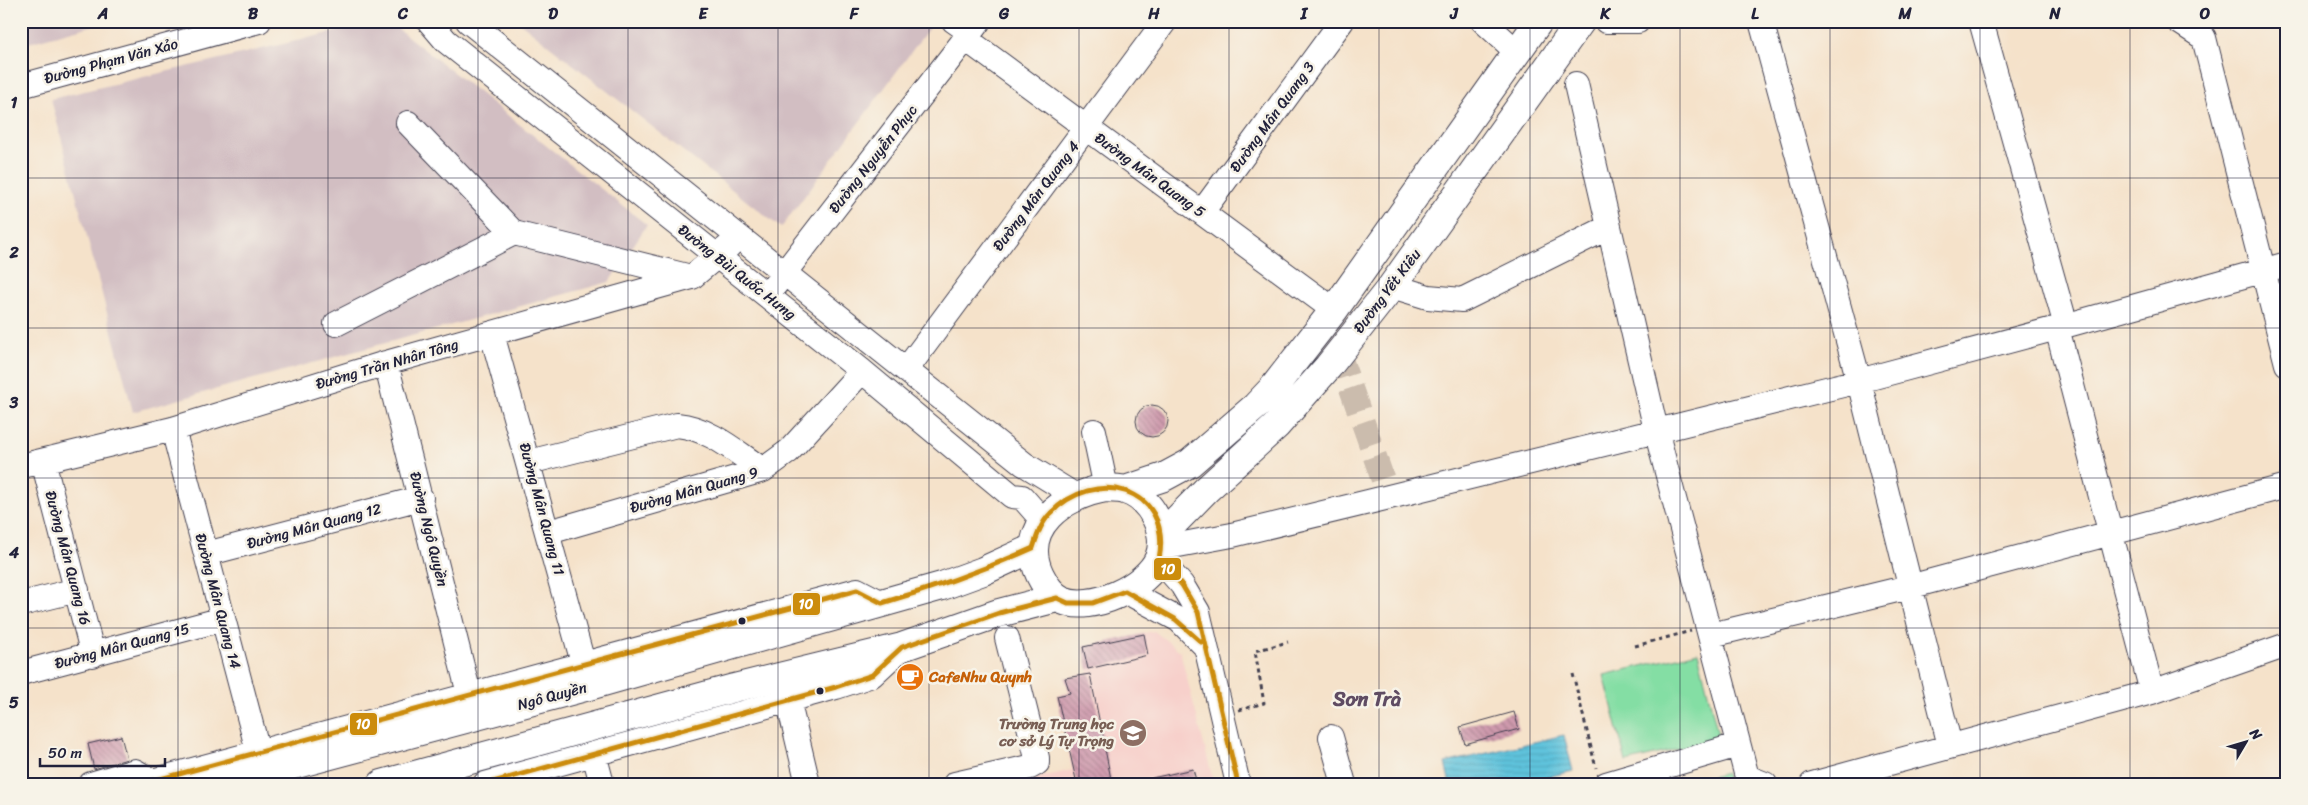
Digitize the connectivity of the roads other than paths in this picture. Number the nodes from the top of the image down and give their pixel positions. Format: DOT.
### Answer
graph roads {
  1 [pos="259,21"];
  2 [pos="429,21"];
  3 [pos="468,21"];
  4 [pos="1165,21"];
  5 [pos="1342,21"];
  6 [pos="1483,21"];
  7 [pos="1539,21"];
  8 [pos="1581,21"];
  9 [pos="1606,21"];
  10 [pos="1638,21"];
  11 [pos="1761,21"];
  12 [pos="1980,21"];
  13 [pos="2178,21"];
  14 [pos="968,29"];
  15 [pos="1517,52"];
  16 [pos="1576,84"];
  17 [pos="21,86"];
  18 [pos="408,123"];
  19 [pos="1087,129"];
  20 [pos="1202,212"];
  21 [pos="1609,228"];
  22 [pos="514,233"];
  23 [pos="739,237"];
  24 [pos="718,257"];
  25 [pos="2287,264"];
  26 [pos="2262,270"];
  27 [pos="784,273"];
  28 [pos="692,277"];
  29 [pos="1392,286"];
  30 [pos="767,296"];
  31 [pos="1334,310"];
  32 [pos="336,324"];
  33 [pos="2061,327"];
  34 [pos="492,334"];
  35 [pos="386,363"];
  36 [pos="2287,364"];
  37 [pos="906,370"];
  38 [pos="862,371"];
  39 [pos="1860,380"];
  40 [pos="173,429"];
  41 [pos="1656,430"];
  42 [pos="1094,431"];
  43 [pos="529,462"];
  44 [pos="32,464"];
  45 [pos="762,470"];
  46 [pos="2287,486"];
  47 [pos="1116,489"];
  48 [pos="1076,496"];
  49 [pos="421,498"];
  50 [pos="1044,521"];
  51 [pos="548,532"];
  52 [pos="2111,534"];
  53 [pos="1033,548"];
  54 [pos="1161,548"];
  55 [pos="206,554"];
  56 [pos="1909,587"];
  57 [pos="76,590"];
  58 [pos="1125,591"];
  59 [pos="1057,598"];
  60 [pos="21,604"];
  61 [pos="223,619"];
  62 [pos="1709,631"];
  63 [pos="1007,638"];
  64 [pos="1204,645"];
  65 [pos="2287,645"];
  66 [pos="93,655"];
  67 [pos="21,673"];
  68 [pos="586,674"];
  69 [pos="785,688"];
  70 [pos="2152,692"];
  71 [pos="472,706"];
  72 [pos="1331,738"];
  73 [pos="1738,745"];
  74 [pos="1950,746"];
  75 [pos="594,754"];
  76 [pos="261,763"];
  77 [pos="1602,779"];
  78 [pos="146,782"];
  79 [pos="394,782"];
  80 [pos="92,784"];
  81 [pos="222,784"];
  82 [pos="485,784"];
  83 [pos="602,784"];
  84 [pos="808,784"];
  85 [pos="955,784"];
  86 [pos="1238,784"];
  87 [pos="1344,784"];
  88 [pos="1765,784"];
  89 [pos="1812,784"];
  1 -- 17 [label="street, Đường Phạm Văn Xảo"];
  2 -- 24 [label="street, Đường Bùi Quốc Hưng"];
  3 -- 23 [label="street, Đường Bùi Quốc Hưng"];
  4 -- 19 [label="street, Đường Mân Quang 4"];
  5 -- 20 [label="street, Đường Mân Quang 3"];
  6 -- 15 [label="street"];
  7 -- 15 [label="highway, Đường Yết Kiêu"];
  8 -- 29 [label="highway, Đường Yết Kiêu"];
  9 -- 10 [label="street"];
  11 -- 39 [label="street"];
  12 -- 33 [label="street"];
  13 -- 26 [label="street"];
  14 -- 19 [label="street, Đường Mân Quang 5"];
  14 -- 27 [label="street, Đường Nguyễn Phục"];
  15 -- 31 [label="highway, Đường Yết Kiêu"];
  16 -- 21 [label="street"];
  18 -- 22 [label="street"];
  19 -- 20 [label="street, Đường Mân Quang 5"];
  19 -- 37 [label="street, Đường Mân Quang 4"];
  20 -- 31 [label="street, Đường Mân Quang 5"];
  21 -- 29 [label="street"];
  21 -- 41 [label="street"];
  22 -- 28 [label="street"];
  22 -- 32 [label="street"];
  23 -- 24 [label="street, Đường Trần Nhân Tông"];
  23 -- 27 [label="street, Đường Bùi Quốc Hưng"];
  24 -- 28 [label="street, Đường Trần Nhân Tông"];
  24 -- 30 [label="street, Đường Bùi Quốc Hưng"];
  25 -- 26 [label="street"];
  26 -- 33 [label="street"];
  26 -- 36 [label="street"];
  27 -- 30 [label="street, Đường Nguyễn Phục"];
  27 -- 37 [label="street, Đường Bùi Quốc Hưng"];
  28 -- 34 [label="street, Đường Trần Nhân Tông"];
  29 -- 54 [label="highway, Đường Yết Kiêu"];
  30 -- 38 [label="street, Đường Bùi Quốc Hưng"];
  31 -- 47 [label="highway, Đường Yết Kiêu"];
  33 -- 39 [label="street"];
  33 -- 52 [label="street"];
  34 -- 35 [label="street, Đường Trần Nhân Tông"];
  34 -- 43 [label="street, Đường Mân Quang 11"];
  35 -- 40 [label="street, Đường Trần Nhân Tông"];
  35 -- 49 [label="street, Đường Ngô Quyền"];
  37 -- 48 [label="street, Đường Bùi Quốc Hưng"];
  38 -- 45 [label="street, Đường Mân Quang 9"];
  38 -- 50 [label="street, Đường Bùi Quốc Hưng"];
  39 -- 41 [label="street"];
  39 -- 56 [label="street"];
  40 -- 44 [label="street, Đường Trần Nhân Tông"];
  40 -- 55 [label="street, Đường Mân Quang 14"];
  41 -- 54 [label="street"];
  41 -- 62 [label="street"];
  42 -- 47 [label="street"];
  43 -- 45 [label="street"];
  43 -- 51 [label="street, Đường Mân Quang 11"];
  44 -- 57 [label="street, Đường Mân Quang 16"];
  45 -- 51 [label="street, Đường Mân Quang 9"];
  46 -- 52 [label="street"];
  47 -- 48 [label="highway"];
  47 -- 54 [label="highway"];
  48 -- 50 [label="highway"];
  49 -- 55 [label="street, Đường Mân Quang 12"];
  49 -- 71 [label="street, Đường Ngô Quyền"];
  50 -- 53 [label="highway"];
  51 -- 68 [label="street, Đường Mân Quang 11"];
  52 -- 56 [label="street"];
  52 -- 70 [label="street"];
  53 -- 59 [label="highway"];
  53 -- 68 [label="highway, Ngô Quyền"];
  54 -- 58 [label="highway"];
  54 -- 64 [label="street"];
  55 -- 61 [label="street, Đường Mân Quang 14"];
  56 -- 62 [label="street"];
  56 -- 74 [label="street"];
  57 -- 60 [label="street"];
  57 -- 66 [label="street, Đường Mân Quang 16"];
  58 -- 59 [label="highway"];
  58 -- 64 [label="street"];
  59 -- 69 [label="highway"];
  61 -- 66 [label="street, Đường Mân Quang 15"];
  61 -- 76 [label="street, Đường Mân Quang 14"];
  62 -- 73 [label="street"];
  63 -- 85 [label="street"];
  64 -- 86 [label="street"];
  65 -- 70 [label="street"];
  66 -- 67 [label="street, Đường Mân Quang 15"];
  68 -- 71 [label="highway, Ngô Quyền"];
  69 -- 75 [label="street"];
  69 -- 79 [label="highway"];
  69 -- 84 [label="street"];
  70 -- 74 [label="street"];
  71 -- 76 [label="highway, Ngô Quyền"];
  72 -- 87 [label="street"];
  73 -- 77 [label="street"];
  73 -- 88 [label="street"];
  74 -- 89 [label="street"];
  75 -- 82 [label="street"];
  75 -- 83 [label="street"];
  76 -- 78 [label="street"];
  76 -- 81 [label="highway, Ngô Quyền"];
  78 -- 80 [label="street"];
}
